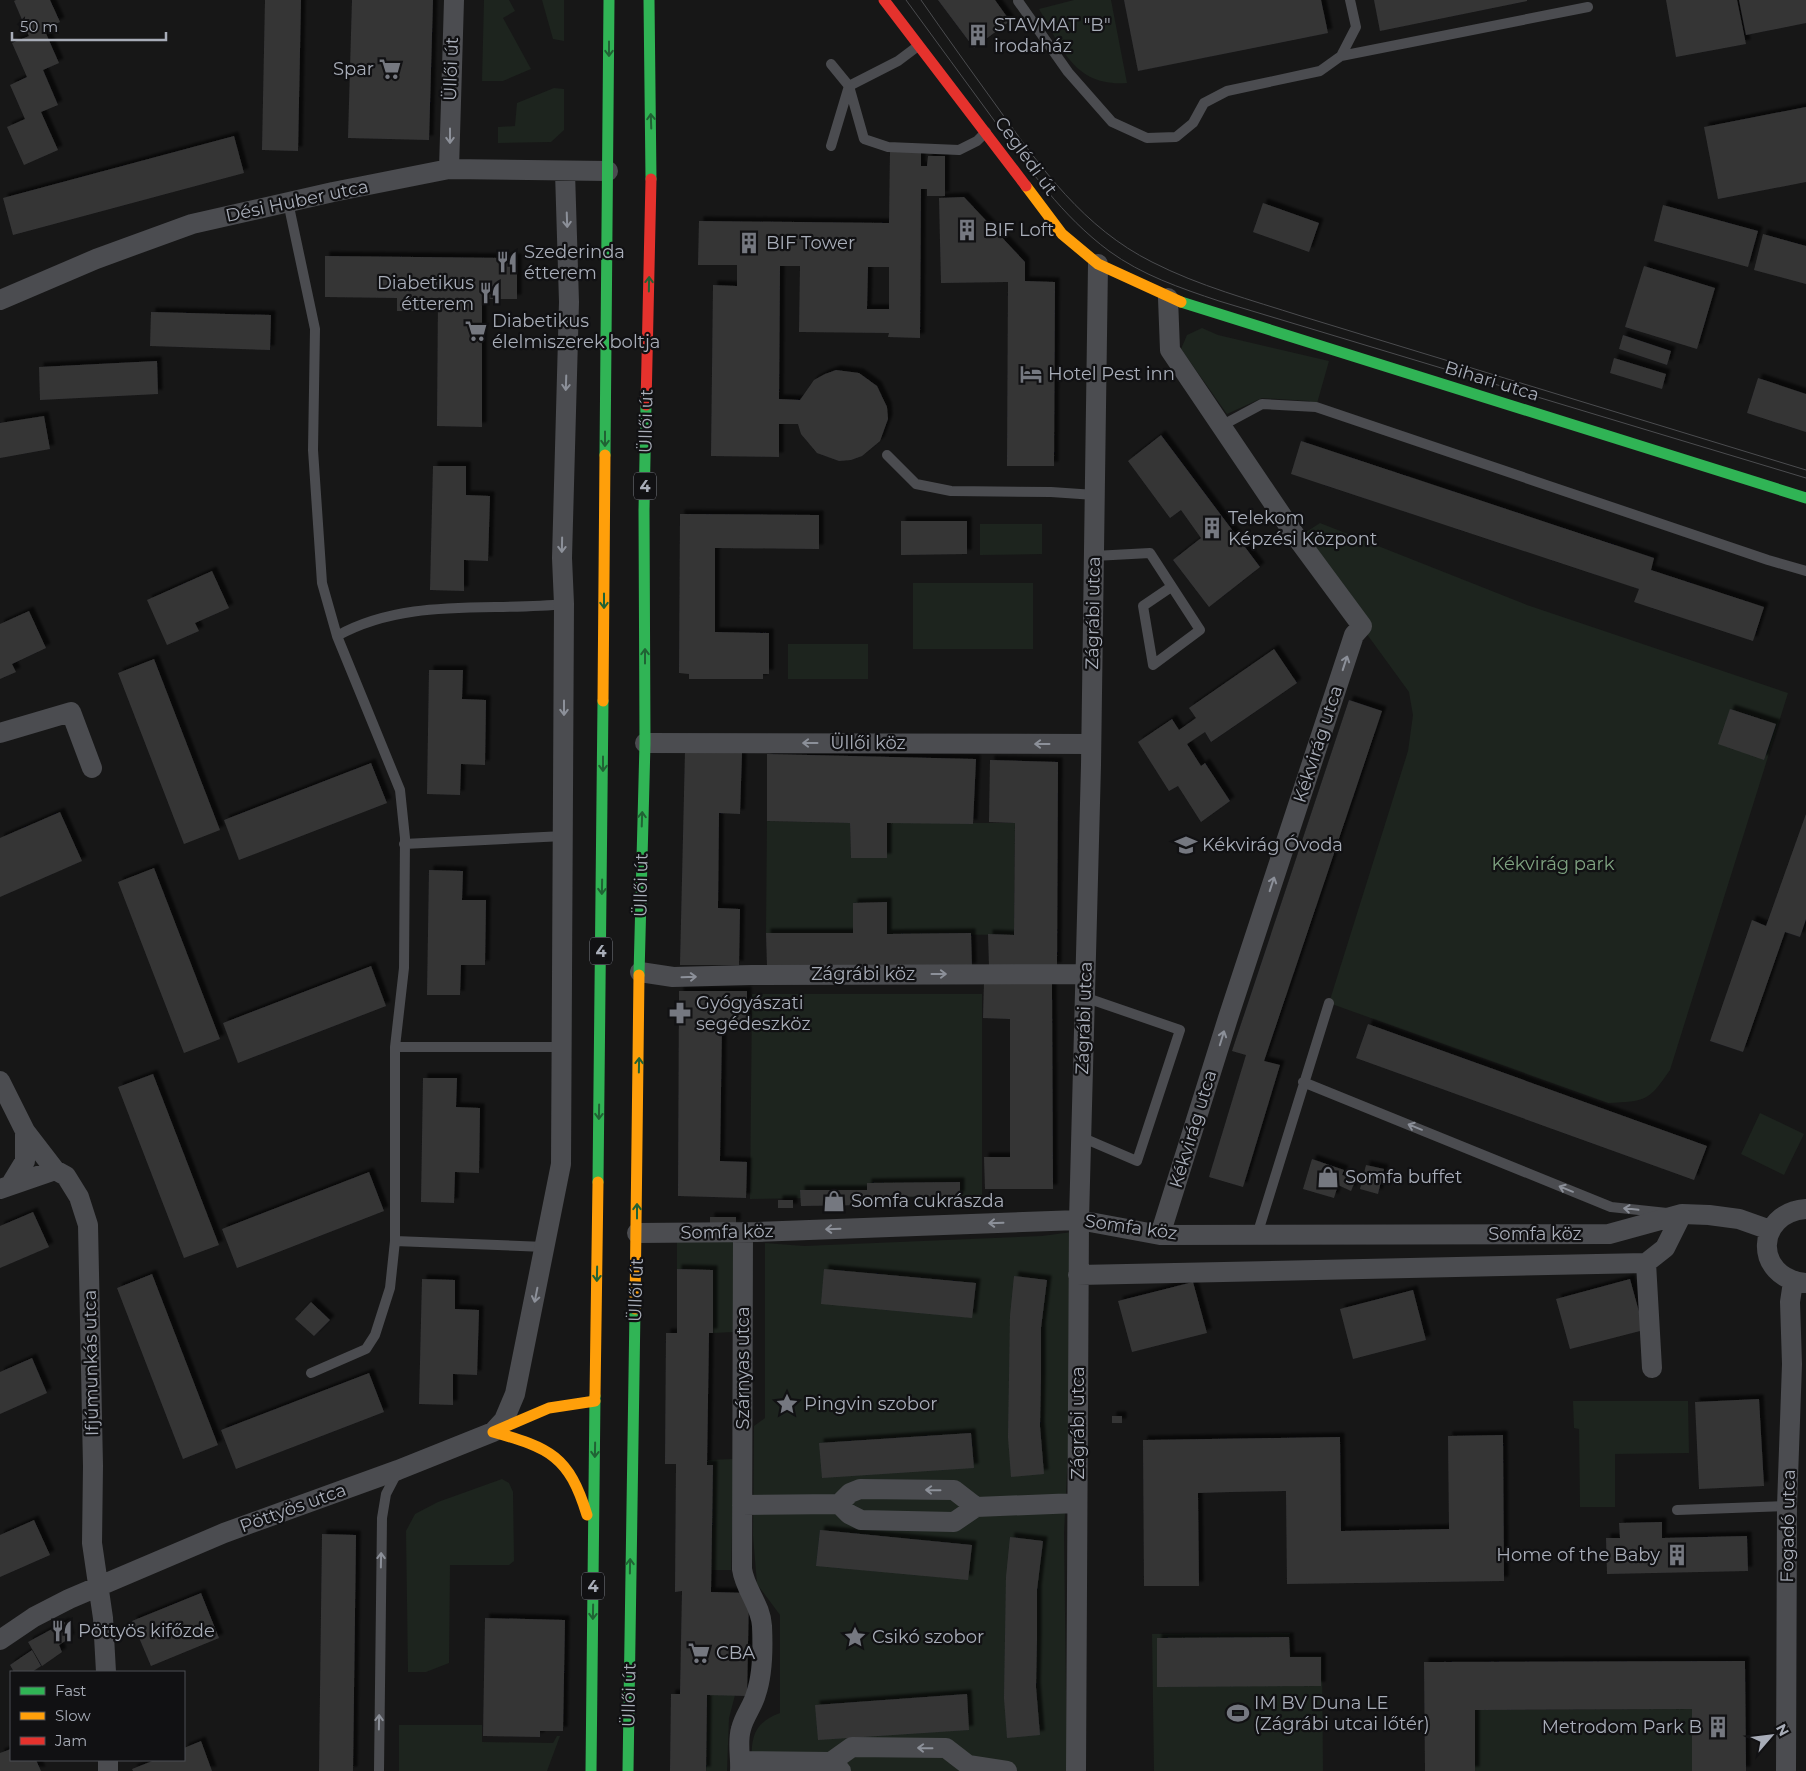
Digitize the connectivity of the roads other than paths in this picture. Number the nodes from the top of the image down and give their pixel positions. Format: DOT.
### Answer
graph roads {
  1 [pos="454,0"];
  2 [pos="609,0"];
  3 [pos="649,0"];
  4 [pos="655,0"];
  5 [pos="884,0"];
  6 [pos="1020,0"];
  7 [pos="1350,0"];
  8 [pos="1588,7"];
  9 [pos="648,12"];
  10 [pos="919,46"];
  11 [pos="1341,56"];
  12 [pos="830,64"];
  13 [pos="849,86"];
  14 [pos="986,131"];
  15 [pos="831,146"];
  16 [pos="450,169"];
  17 [pos="608,171"];
  18 [pos="565,172"];
  19 [pos="288,202"];
  20 [pos="1098,264"];
  21 [pos="1168,298"];
  22 [pos="0,300"];
  23 [pos="1221,426"];
  24 [pos="887,455"];
  25 [pos="1095,495"];
  26 [pos="1806,498"];
  27 [pos="1094,556"];
  28 [pos="1806,571"];
  29 [pos="1171,586"];
  30 [pos="564,604"];
  31 [pos="337,636"];
  32 [pos="0,733"];
  33 [pos="645,743"];
  34 [pos="1091,744"];
  35 [pos="92,768"];
  36 [pos="564,836"];
  37 [pos="404,844"];
  38 [pos="640,972"];
  39 [pos="1085,974"];
  40 [pos="1084,997"];
  41 [pos="1329,1003"];
  42 [pos="395,1047"];
  43 [pos="561,1047"];
  44 [pos="0,1081"];
  45 [pos="1303,1082"];
  46 [pos="24,1131"];
  47 [pos="1081,1137"];
  48 [pos="55,1170"];
  49 [pos="6,1186"];
  50 [pos="1806,1209"];
  51 [pos="1682,1214"];
  52 [pos="1078,1220"];
  53 [pos="1770,1230"];
  54 [pos="743,1232"];
  55 [pos="637,1233"];
  56 [pos="1160,1235"];
  57 [pos="1257,1235"];
  58 [pos="395,1241"];
  59 [pos="545,1247"];
  60 [pos="1646,1263"];
  61 [pos="1078,1275"];
  62 [pos="1800,1283"];
  63 [pos="1652,1368"];
  64 [pos="312,1373"];
  65 [pos="610,1393"];
  66 [pos="595,1401"];
  67 [pos="605,1411"];
  68 [pos="621,1428"];
  69 [pos="493,1432"];
  70 [pos="632,1442"];
  71 [pos="398,1470"];
  72 [pos="1077,1503"];
  73 [pos="839,1504"];
  74 [pos="742,1505"];
  75 [pos="1787,1506"];
  76 [pos="976,1507"];
  77 [pos="1678,1510"];
  78 [pos="593,1538"];
  79 [pos="97,1586"];
  80 [pos="0,1640"];
  81 [pos="106,1671"];
  82 [pos="740,1766"];
  83 [pos="836,1766"];
  84 [pos="965,1768"];
  85 [pos="378,1771"];
  86 [pos="591,1771"];
  87 [pos="628,1771"];
  88 [pos="1007,1771"];
  89 [pos="1076,1771"];
  90 [pos="1786,1771"];
  1 -- 16 [label="street, Üllői út, one-way"];
  2 -- 17 [label="main road, Üllői út / 4, one-way"];
  3 -- 9 [label="main road, Üllői út / 4"];
  4 -- 9 [label="main road"];
  5 -- 10 [label="main road, Ceglédi út"];
  6 -- 11 [label="lane"];
  7 -- 11 [label="lane"];
  8 -- 11 [label="lane"];
  33 -- 9 [label="main road, Üllői út / 4, one-way"];
  10 -- 13 [label="lane"];
  10 -- 14 [label="main road, Ceglédi út"];
  12 -- 13 [label="lane"];
  13 -- 14 [label="lane"];
  13 -- 15 [label="lane"];
  14 -- 20 [label="main road, Ceglédi út"];
  16 -- 18 [label="street, Dési Huber utca"];
  16 -- 19 [label="street, Dési Huber utca"];
  17 -- 18 [label="street, Dési Huber utca"];
  17 -- 66 [label="main road, Üllői út / 4, one-way"];
  18 -- 30 [label="street, one-way"];
  19 -- 22 [label="street, Dési Huber utca"];
  19 -- 31 [label="lane"];
  20 -- 21 [label="main road, Ceglédi út"];
  20 -- 25 [label="street, Zágrábi utca"];
  21 -- 23 [label="street, Kékvirág utca"];
  21 -- 26 [label="main road, Bihari utca"];
  23 -- 28 [label="lane"];
  56 -- 23 [label="street, Kékvirág utca, one-way"];
  24 -- 25 [label="lane"];
  25 -- 27 [label="street, Zágrábi utca"];
  27 -- 29 [label="lane"];
  27 -- 34 [label="street, Zágrábi utca"];
  29 -- 29 [label="lane"];
  30 -- 31 [label="lane"];
  30 -- 36 [label="street, one-way"];
  31 -- 37 [label="lane"];
  32 -- 35 [label="street"];
  34 -- 33 [label="street, Üllői köz, one-way"];
  38 -- 33 [label="main road, Üllői út / 4, one-way"];
  34 -- 39 [label="street, Zágrábi utca"];
  36 -- 37 [label="lane"];
  36 -- 43 [label="street"];
  37 -- 42 [label="lane"];
  38 -- 39 [label="street, Zágrábi köz, one-way"];
  55 -- 38 [label="main road, Üllői út / 4, one-way"];
  39 -- 40 [label="street, Zágrábi utca"];
  40 -- 47 [label="street, Zágrábi utca"];
  40 -- 47 [label="lane"];
  41 -- 45 [label="lane"];
  42 -- 43 [label="lane"];
  42 -- 58 [label="lane"];
  43 -- 59 [label="street"];
  44 -- 46 [label="street, Ifjúmunkás utca"];
  51 -- 45 [label="lane, one-way"];
  45 -- 57 [label="lane"];
  46 -- 48 [label="street, Ifjúmunkás utca"];
  46 -- 49 [label="street"];
  47 -- 52 [label="street, Zágrábi utca"];
  48 -- 49 [label="street"];
  48 -- 79 [label="street, Ifjúmunkás utca"];
  50 -- 53 [label="street"];
  51 -- 53 [label="street, Somfa köz"];
  51 -- 57 [label="street, Somfa köz"];
  51 -- 60 [label="street"];
  52 -- 54 [label="street, Somfa köz, one-way"];
  52 -- 56 [label="street, Somfa köz"];
  52 -- 61 [label="street, Zágrábi utca"];
  53 -- 62 [label="street"];
  54 -- 55 [label="street, Somfa köz"];
  54 -- 74 [label="street, Szárnyas utca"];
  55 -- 70 [label="main road, Üllői út / 4"];
  56 -- 57 [label="street, Somfa köz"];
  58 -- 59 [label="lane"];
  58 -- 64 [label="lane"];
  59 -- 69 [label="street, one-way"];
  60 -- 61 [label="street, Somfa köz"];
  60 -- 63 [label="street"];
  61 -- 72 [label="street, Zágrábi utca"];
  62 -- 75 [label="street, Fogadó utca"];
  65 -- 66 [label="main road, Pöttyös utca"];
  66 -- 67 [label="main road"];
  66 -- 69 [label="main road, Pöttyös utca"];
  66 -- 78 [label="main road, Üllői út / 4, one-way"];
  68 -- 70 [label="main road"];
  69 -- 71 [label="street, Pöttyös utca"];
  69 -- 78 [label="main road"];
  87 -- 70 [label="main road, Üllői út / 4, one-way"];
  71 -- 79 [label="street, Pöttyös utca"];
  85 -- 71 [label="lane, one-way"];
  72 -- 76 [label="street"];
  72 -- 89 [label="street, Zágrábi utca"];
  73 -- 74 [label="street"];
  73 -- 76 [label="street"];
  76 -- 73 [label="street, one-way"];
  74 -- 82 [label="street, Szárnyas utca"];
  75 -- 77 [label="lane"];
  75 -- 90 [label="street, Fogadó utca"];
  78 -- 86 [label="main road, Üllői út / 4, one-way"];
  79 -- 80 [label="street, Pöttyös utca"];
  79 -- 81 [label="street, Ifjúmunkás utca"];
  82 -- 83 [label="street, Szárnyas utca"];
  84 -- 83 [label="street, Szárnyas utca, one-way"];
  84 -- 88 [label="street, Szárnyas utca"];
}
